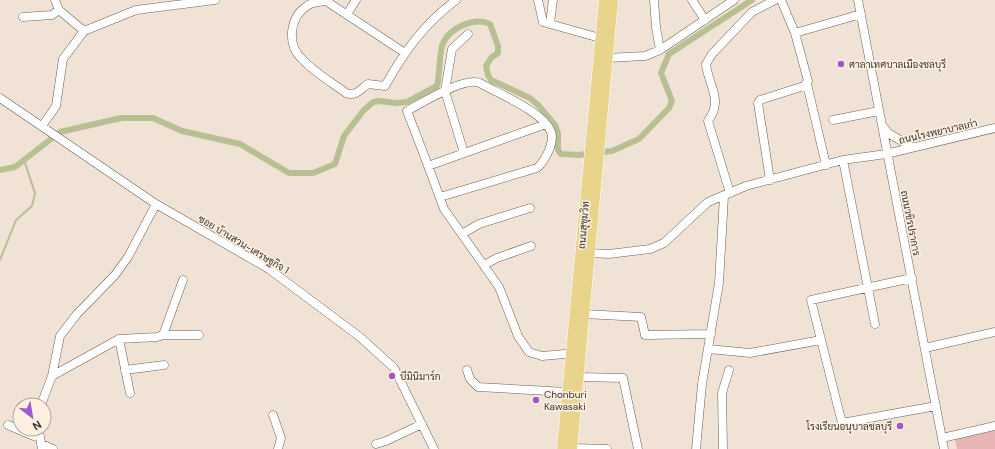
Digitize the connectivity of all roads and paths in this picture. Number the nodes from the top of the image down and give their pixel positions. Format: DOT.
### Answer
graph roads {
  1 [pos="55,0"];
  2 [pos="215,0"];
  3 [pos="327,0"];
  4 [pos="356,0"];
  5 [pos="456,0"];
  6 [pos="538,0"];
  7 [pos="553,0"];
  8 [pos="604,0"];
  9 [pos="613,0"];
  10 [pos="654,0"];
  11 [pos="692,0"];
  12 [pos="734,0"];
  13 [pos="775,0"];
  14 [pos="781,0"];
  15 [pos="858,0"];
  16 [pos="59,10"];
  17 [pos="347,14"];
  18 [pos="861,14"];
  19 [pos="23,17"];
  20 [pos="705,20"];
  21 [pos="550,24"];
  22 [pos="84,31"];
  23 [pos="794,33"];
  24 [pos="468,34"];
  25 [pos="600,38"];
  26 [pos="660,50"];
  27 [pos="405,53"];
  28 [pos="607,58"];
  29 [pos="807,84"];
  30 [pos="445,91"];
  31 [pos="0,98"];
  32 [pos="599,98"];
  33 [pos="879,111"];
  34 [pos="833,120"];
  35 [pos="546,124"];
  36 [pos="881,124"];
  37 [pos="42,126"];
  38 [pos="995,128"];
  39 [pos="912,148"];
  40 [pos="903,150"];
  41 [pos="464,153"];
  42 [pos="886,154"];
  43 [pos="594,156"];
  44 [pos="843,160"];
  45 [pos="826,165"];
  46 [pos="428,166"];
  47 [pos="770,180"];
  48 [pos="892,180"];
  49 [pos="727,194"];
  50 [pos="440,198"];
  51 [pos="156,204"];
  52 [pos="530,208"];
  53 [pos="462,234"];
  54 [pos="531,246"];
  55 [pos="590,254"];
  56 [pos="484,265"];
  57 [pos="912,278"];
  58 [pos="183,280"];
  59 [pos="869,287"];
  60 [pos="584,314"];
  61 [pos="875,324"];
  62 [pos="995,332"];
  63 [pos="711,334"];
  64 [pos="163,335"];
  65 [pos="199,335"];
  66 [pos="119,339"];
  67 [pos="821,340"];
  68 [pos="924,348"];
  69 [pos="709,349"];
  70 [pos="576,353"];
  71 [pos="164,365"];
  72 [pos="125,370"];
  73 [pos="467,370"];
  74 [pos="729,370"];
  75 [pos="52,376"];
  76 [pos="578,377"];
  77 [pos="567,392"];
  78 [pos="130,393"];
  79 [pos="44,397"];
  80 [pos="936,406"];
  81 [pos="273,415"];
  82 [pos="422,424"];
  83 [pos="995,426"];
  84 [pos="32,437"];
  85 [pos="40,437"];
  86 [pos="942,438"];
  87 [pos="376,444"];
  88 [pos="41,447"];
  89 [pos="53,449"];
  90 [pos="278,449"];
  91 [pos="434,449"];
  92 [pos="569,449"];
  93 [pos="607,449"];
  94 [pos="638,449"];
  95 [pos="696,449"];
  96 [pos="723,449"];
  97 [pos="944,449"];
  1 -- 16 [label="street"];
  2 -- 22 [label="street"];
  3 -- 17 [label="street"];
  3 -- 27 [label="street"];
  4 -- 17 [label="street"];
  5 -- 27 [label="street"];
  6 -- 21 [label="street"];
  7 -- 21 [label="street"];
  8 -- 25 [label="main road, ถนนสุขุมวิท"];
  9 -- 28 [label="main road, ถนนสุขุมวิท"];
  10 -- 26 [label="street"];
  11 -- 20 [label="street"];
  12 -- 20 [label="street"];
  13 -- 49 [label="street"];
  14 -- 23 [label="street"];
  15 -- 18 [label="street, ถนนวชิรปราการ"];
  16 -- 19 [label="street"];
  16 -- 22 [label="street"];
  17 -- 27 [label="street"];
  18 -- 23 [label="street"];
  18 -- 33 [label="street, ถนนวชิรปราการ"];
  20 -- 26 [label="street"];
  21 -- 25 [label="street"];
  22 -- 37 [label="street"];
  23 -- 29 [label="street"];
  24 -- 30 [label="street"];
  25 -- 32 [label="main road, ถนนสุขุมวิท"];
  26 -- 28 [label="street"];
  28 -- 32 [label="main road, ถนนสุขุมวิท"];
  29 -- 45 [label="street"];
  29 -- 47 [label="street"];
  30 -- 35 [label="street"];
  30 -- 41 [label="street"];
  30 -- 46 [label="street"];
  31 -- 37 [label="street, ซอย บ้านสวน-เศรษฐกิจ 1"];
  32 -- 43 [label="main road, ถนนสุขุมวิท"];
  33 -- 34 [label="street"];
  33 -- 36 [label="street, ถนนวชิรปราการ"];
  35 -- 41 [label="street"];
  35 -- 50 [label="street"];
  36 -- 39 [label="street"];
  36 -- 42 [label="street, ถนนวชิรปราการ"];
  37 -- 51 [label="street, ซอย บ้านสวน-เศรษฐกิจ 1"];
  38 -- 39 [label="street, ถนนโรงพยาบาลเก่า"];
  39 -- 40 [label="street, ถนนโรงพยาบาลเก่า"];
  40 -- 42 [label="street, ถนนโรงพยาบาลเก่า"];
  40 -- 48 [label="street"];
  41 -- 46 [label="street"];
  42 -- 44 [label="street, ถนนโรงพยาบาลเก่า"];
  42 -- 48 [label="street, ถนนวชิรปราการ"];
  43 -- 55 [label="main road, ถนนสุขุมวิท"];
  43 -- 70 [label="main road, ถนนสุขุมวิท"];
  44 -- 45 [label="street, ถนนโรงพยาบาลเก่า"];
  44 -- 59 [label="street"];
  45 -- 47 [label="street, ถนนโรงพยาบาลเก่า"];
  46 -- 50 [label="street"];
  47 -- 49 [label="street, ถนนโรงพยาบาลเก่า"];
  48 -- 57 [label="street, ถนนวชิรปราการ"];
  49 -- 55 [label="street, ถนนโรงพยาบาลเก่า"];
  49 -- 63 [label="street"];
  50 -- 53 [label="street"];
  51 -- 75 [label="street"];
  51 -- 82 [label="street, ซอย บ้านสวน-เศรษฐกิจ 1"];
  52 -- 53 [label="street"];
  53 -- 56 [label="street"];
  54 -- 56 [label="street"];
  55 -- 60 [label="main road, ถนนสุขุมวิท"];
  56 -- 70 [label="street"];
  57 -- 59 [label="street"];
  57 -- 68 [label="street, ถนนวชิรปราการ"];
  58 -- 64 [label="street"];
  59 -- 61 [label="street"];
  59 -- 67 [label="street"];
  60 -- 63 [label="street"];
  60 -- 70 [label="main road, ถนนสุขุมวิท"];
  62 -- 68 [label="street"];
  63 -- 69 [label="street"];
  64 -- 65 [label="street"];
  64 -- 66 [label="street"];
  66 -- 72 [label="street"];
  66 -- 75 [label="street"];
  67 -- 69 [label="street"];
  67 -- 80 [label="street"];
  68 -- 80 [label="street, ถนนวชิรปราการ"];
  69 -- 95 [label="street"];
  70 -- 76 [label="main road, ถนนสุขุมวิท"];
  70 -- 77 [label="main road, ถนนสุขุมวิท"];
  71 -- 72 [label="street"];
  72 -- 78 [label="street"];
  73 -- 77 [label="street"];
  74 -- 96 [label="street"];
  75 -- 79 [label="street"];
  76 -- 92 [label="main road, ถนนสุขุมวิท"];
  76 -- 94 [label="street"];
  77 -- 92 [label="main road, ถนนสุขุมวิท"];
  80 -- 86 [label="street, ถนนวชิรปราการ"];
  81 -- 90 [label="street"];
  82 -- 87 [label="street"];
  82 -- 91 [label="street, ซอย บ้านสวน-เศรษฐกิจ 1"];
  83 -- 86 [label="street"];
  84 -- 88 [label="street"];
  85 -- 88 [label="street"];
  86 -- 97 [label="street, ถนนวชิรปราการ"];
  88 -- 89 [label="street"];
  92 -- 93 [label="street"];
}
